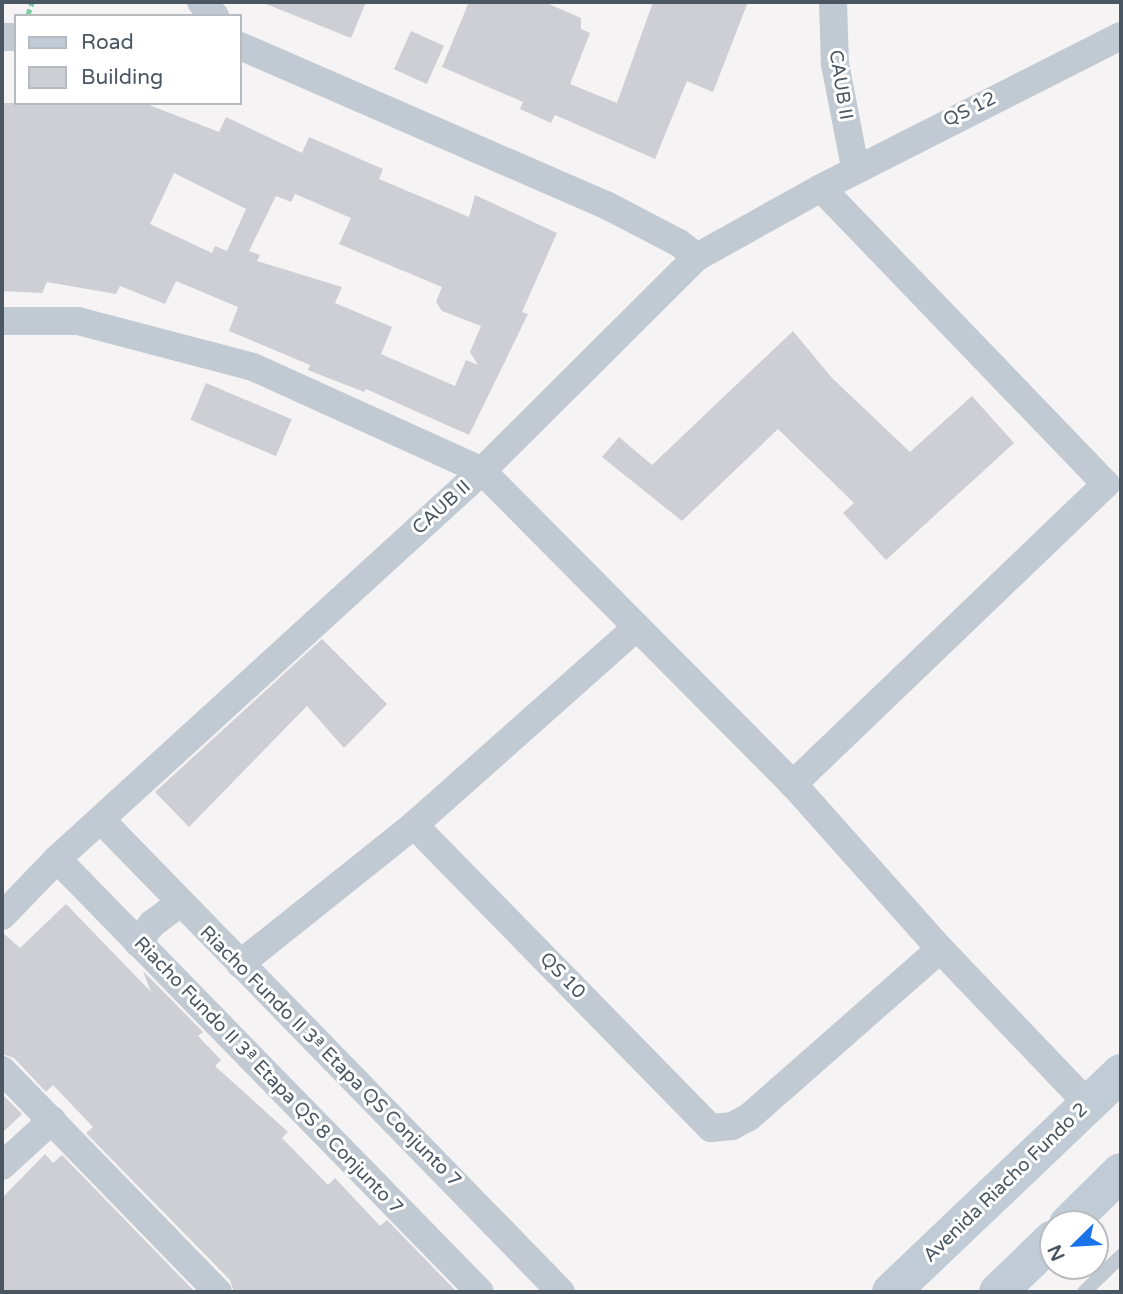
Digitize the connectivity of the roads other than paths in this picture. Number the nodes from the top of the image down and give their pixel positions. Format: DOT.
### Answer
graph roads {
  1 [pos="833,2"];
  2 [pos="1121,36"];
  3 [pos="242,44"];
  4 [pos="855,167"];
  5 [pos="821,188"];
  6 [pos="697,257"];
  7 [pos="2,321"];
  8 [pos="482,471"];
  9 [pos="1114,477"];
  10 [pos="636,627"];
  11 [pos="793,784"];
  12 [pos="101,820"];
  13 [pos="414,825"];
  14 [pos="57,859"];
  15 [pos="179,904"];
  16 [pos="2,916"];
  17 [pos="138,943"];
  18 [pos="940,949"];
  19 [pos="240,964"];
  20 [pos="2,1070"];
  21 [pos="1121,1073"];
  22 [pos="1088,1104"];
  23 [pos="52,1120"];
  24 [pos="2,1166"];
  25 [pos="1121,1172"];
  26 [pos="1082,1210"];
  27 [pos="1039,1252"];
  28 [pos="1121,1256"];
  29 [pos="218,1292"];
  30 [pos="480,1292"];
  31 [pos="561,1292"];
  32 [pos="891,1292"];
  33 [pos="998,1292"];
  34 [pos="1084,1292"];
  1 -- 4 [label="street, CAUB II"];
  2 -- 4 [label="street, QS 12"];
  3 -- 6 [label="street"];
  4 -- 5 [label="street, QS 12"];
  5 -- 6 [label="street, QS 12"];
  5 -- 9 [label="street"];
  6 -- 8 [label="street, QS 12"];
  7 -- 8 [label="street, CAUB II"];
  8 -- 10 [label="street"];
  8 -- 12 [label="street, CAUB II"];
  9 -- 11 [label="street"];
  10 -- 11 [label="street"];
  10 -- 13 [label="street"];
  11 -- 18 [label="street"];
  12 -- 14 [label="street, CAUB II"];
  12 -- 15 [label="street, Riacho Fundo II 3ª Etapa QS Conjunto 7"];
  13 -- 18 [label="street, QS 10"];
  13 -- 19 [label="street"];
  14 -- 16 [label="street, CAUB II"];
  14 -- 17 [label="street, Riacho Fundo II 3ª Etapa QS 8 Conjunto 7"];
  15 -- 17 [label="street"];
  15 -- 19 [label="street, Riacho Fundo II 3ª Etapa QS Conjunto 7"];
  17 -- 30 [label="street, Riacho Fundo II 3ª Etapa QS 8 Conjunto 7"];
  18 -- 22 [label="street"];
  19 -- 31 [label="street, Riacho Fundo II 3ª Etapa QS Conjunto 7"];
  20 -- 23 [label="street"];
  21 -- 22 [label="main road, Avenida Riacho Fundo 2"];
  22 -- 32 [label="main road, Avenida Riacho Fundo 2"];
  23 -- 24 [label="street"];
  23 -- 29 [label="street"];
  25 -- 26 [label="main road"];
  27 -- 33 [label="main road"];
  28 -- 34 [label="lane"];
}
